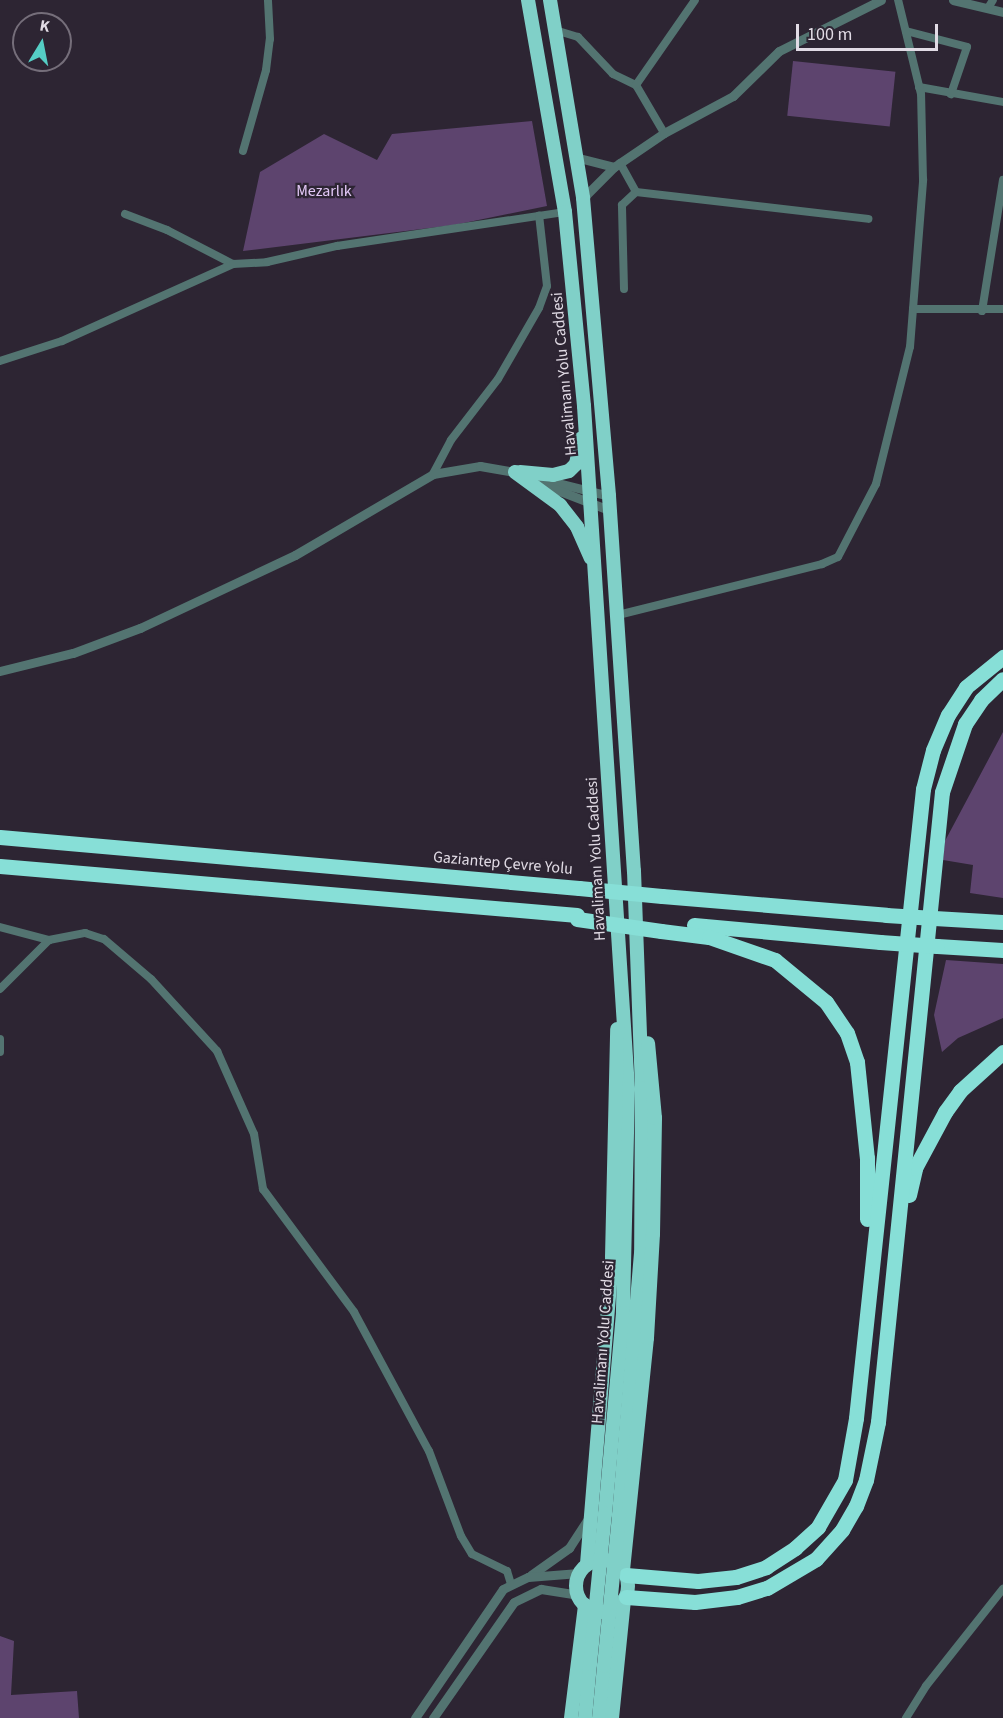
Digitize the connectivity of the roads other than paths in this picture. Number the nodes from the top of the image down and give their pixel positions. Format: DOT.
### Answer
graph roads {
  1 [pos="268,0"];
  2 [pos="528,0"];
  3 [pos="550,0"];
  4 [pos="695,0"];
  5 [pos="881,0"];
  6 [pos="898,0"];
  7 [pos="953,0"];
  8 [pos="991,4"];
  9 [pos="1003,12"];
  10 [pos="555,30"];
  11 [pos="906,31"];
  12 [pos="636,85"];
  13 [pos="919,87"];
  14 [pos="951,94"];
  15 [pos="1003,102"];
  16 [pos="664,133"];
  17 [pos="243,151"];
  18 [pos="575,157"];
  19 [pos="617,165"];
  20 [pos="1003,180"];
  21 [pos="636,192"];
  22 [pos="583,198"];
  23 [pos="565,212"];
  24 [pos="125,214"];
  25 [pos="539,214"];
  26 [pos="868,219"];
  27 [pos="233,264"];
  28 [pos="624,289"];
  29 [pos="913,309"];
  30 [pos="1003,309"];
  31 [pos="982,312"];
  32 [pos="0,361"];
  33 [pos="584,406"];
  34 [pos="515,472"];
  35 [pos="433,474"];
  36 [pos="592,498"];
  37 [pos="609,503"];
  38 [pos="596,578"];
  39 [pos="618,615"];
  40 [pos="1003,657"];
  41 [pos="0,671"];
  42 [pos="1003,679"];
  43 [pos="0,837"];
  44 [pos="0,866"];
  45 [pos="1003,921"];
  46 [pos="659,926"];
  47 [pos="0,927"];
  48 [pos="49,940"];
  49 [pos="1003,950"];
  50 [pos="619,970"];
  51 [pos="0,989"];
  52 [pos="639,1009"];
  53 [pos="0,1039"];
  54 [pos="0,1052"];
  55 [pos="1003,1052"];
  56 [pos="863,1341"];
  57 [pos="887,1344"];
  58 [pos="591,1508"];
  59 [pos="612,1515"];
  60 [pos="583,1568"];
  61 [pos="624,1572"];
  62 [pos="528,1577"];
  63 [pos="511,1584"];
  64 [pos="1003,1589"];
  65 [pos="625,1598"];
  66 [pos="581,1600"];
  67 [pos="597,1665"];
  68 [pos="415,1718"];
  69 [pos="433,1718"];
  70 [pos="571,1718"];
  71 [pos="585,1718"];
  72 [pos="599,1718"];
  73 [pos="612,1718"];
  74 [pos="906,1718"];
  1 -- 17 [label="street"];
  2 -- 23 [label="highway, Havalimanı Yolu Caddesi"];
  3 -- 10 [label="highway, Havalimanı Yolu Caddesi"];
  4 -- 12 [label="street"];
  5 -- 16 [label="street"];
  6 -- 11 [label="street"];
  7 -- 8 [label="street"];
  8 -- 9 [label="street"];
  10 -- 12 [label="street"];
  10 -- 18 [label="highway, Havalimanı Yolu Caddesi"];
  11 -- 13 [label="street"];
  11 -- 14 [label="street"];
  12 -- 16 [label="street"];
  13 -- 14 [label="street"];
  13 -- 29 [label="street"];
  14 -- 15 [label="street"];
  16 -- 19 [label="street"];
  18 -- 19 [label="street"];
  18 -- 22 [label="highway, Havalimanı Yolu Caddesi"];
  19 -- 21 [label="street"];
  19 -- 22 [label="street"];
  20 -- 31 [label="street"];
  21 -- 26 [label="street"];
  21 -- 28 [label="street"];
  22 -- 37 [label="highway, Havalimanı Yolu Caddesi"];
  23 -- 25 [label="street"];
  23 -- 33 [label="highway, Havalimanı Yolu Caddesi"];
  24 -- 27 [label="street"];
  25 -- 27 [label="street"];
  25 -- 35 [label="street"];
  27 -- 32 [label="street"];
  29 -- 31 [label="street"];
  29 -- 39 [label="street"];
  30 -- 31 [label="street"];
  33 -- 34 [label="highway"];
  33 -- 36 [label="highway, Havalimanı Yolu Caddesi"];
  34 -- 35 [label="street"];
  34 -- 36 [label="street"];
  34 -- 38 [label="highway"];
  35 -- 41 [label="street"];
  36 -- 37 [label="street"];
  36 -- 37 [label="street"];
  36 -- 38 [label="highway, Havalimanı Yolu Caddesi"];
  37 -- 39 [label="highway, Havalimanı Yolu Caddesi"];
  38 -- 50 [label="highway, Havalimanı Yolu Caddesi"];
  39 -- 52 [label="highway, Havalimanı Yolu Caddesi"];
  40 -- 56 [label="highway"];
  42 -- 57 [label="highway"];
  43 -- 45 [label="highway, Gaziantep Çevre Yolu, bridge"];
  44 -- 46 [label="highway"];
  46 -- 49 [label="highway, bridge"];
  46 -- 56 [label="highway"];
  47 -- 48 [label="street"];
  48 -- 51 [label="street"];
  48 -- 63 [label="street"];
  50 -- 58 [label="highway"];
  50 -- 59 [label="highway, Havalimanı Yolu Caddesi"];
  52 -- 59 [label="highway, Havalimanı Yolu Caddesi"];
  52 -- 61 [label="highway"];
  53 -- 54 [label="street"];
  55 -- 57 [label="highway"];
  56 -- 61 [label="highway"];
  57 -- 65 [label="highway"];
  58 -- 60 [label="highway"];
  58 -- 62 [label="street"];
  59 -- 67 [label="highway, Havalimanı Yolu Caddesi, bridge"];
  60 -- 61 [label="highway"];
  60 -- 62 [label="street"];
  60 -- 66 [label="highway"];
  61 -- 65 [label="highway"];
  62 -- 63 [label="street"];
  63 -- 68 [label="street"];
  64 -- 74 [label="street"];
  65 -- 66 [label="highway"];
  65 -- 73 [label="highway"];
  66 -- 69 [label="street"];
  66 -- 70 [label="highway"];
  67 -- 71 [label="highway, Havalimanı Yolu Caddesi"];
  67 -- 72 [label="highway, Havalimanı Yolu Caddesi"];
}
